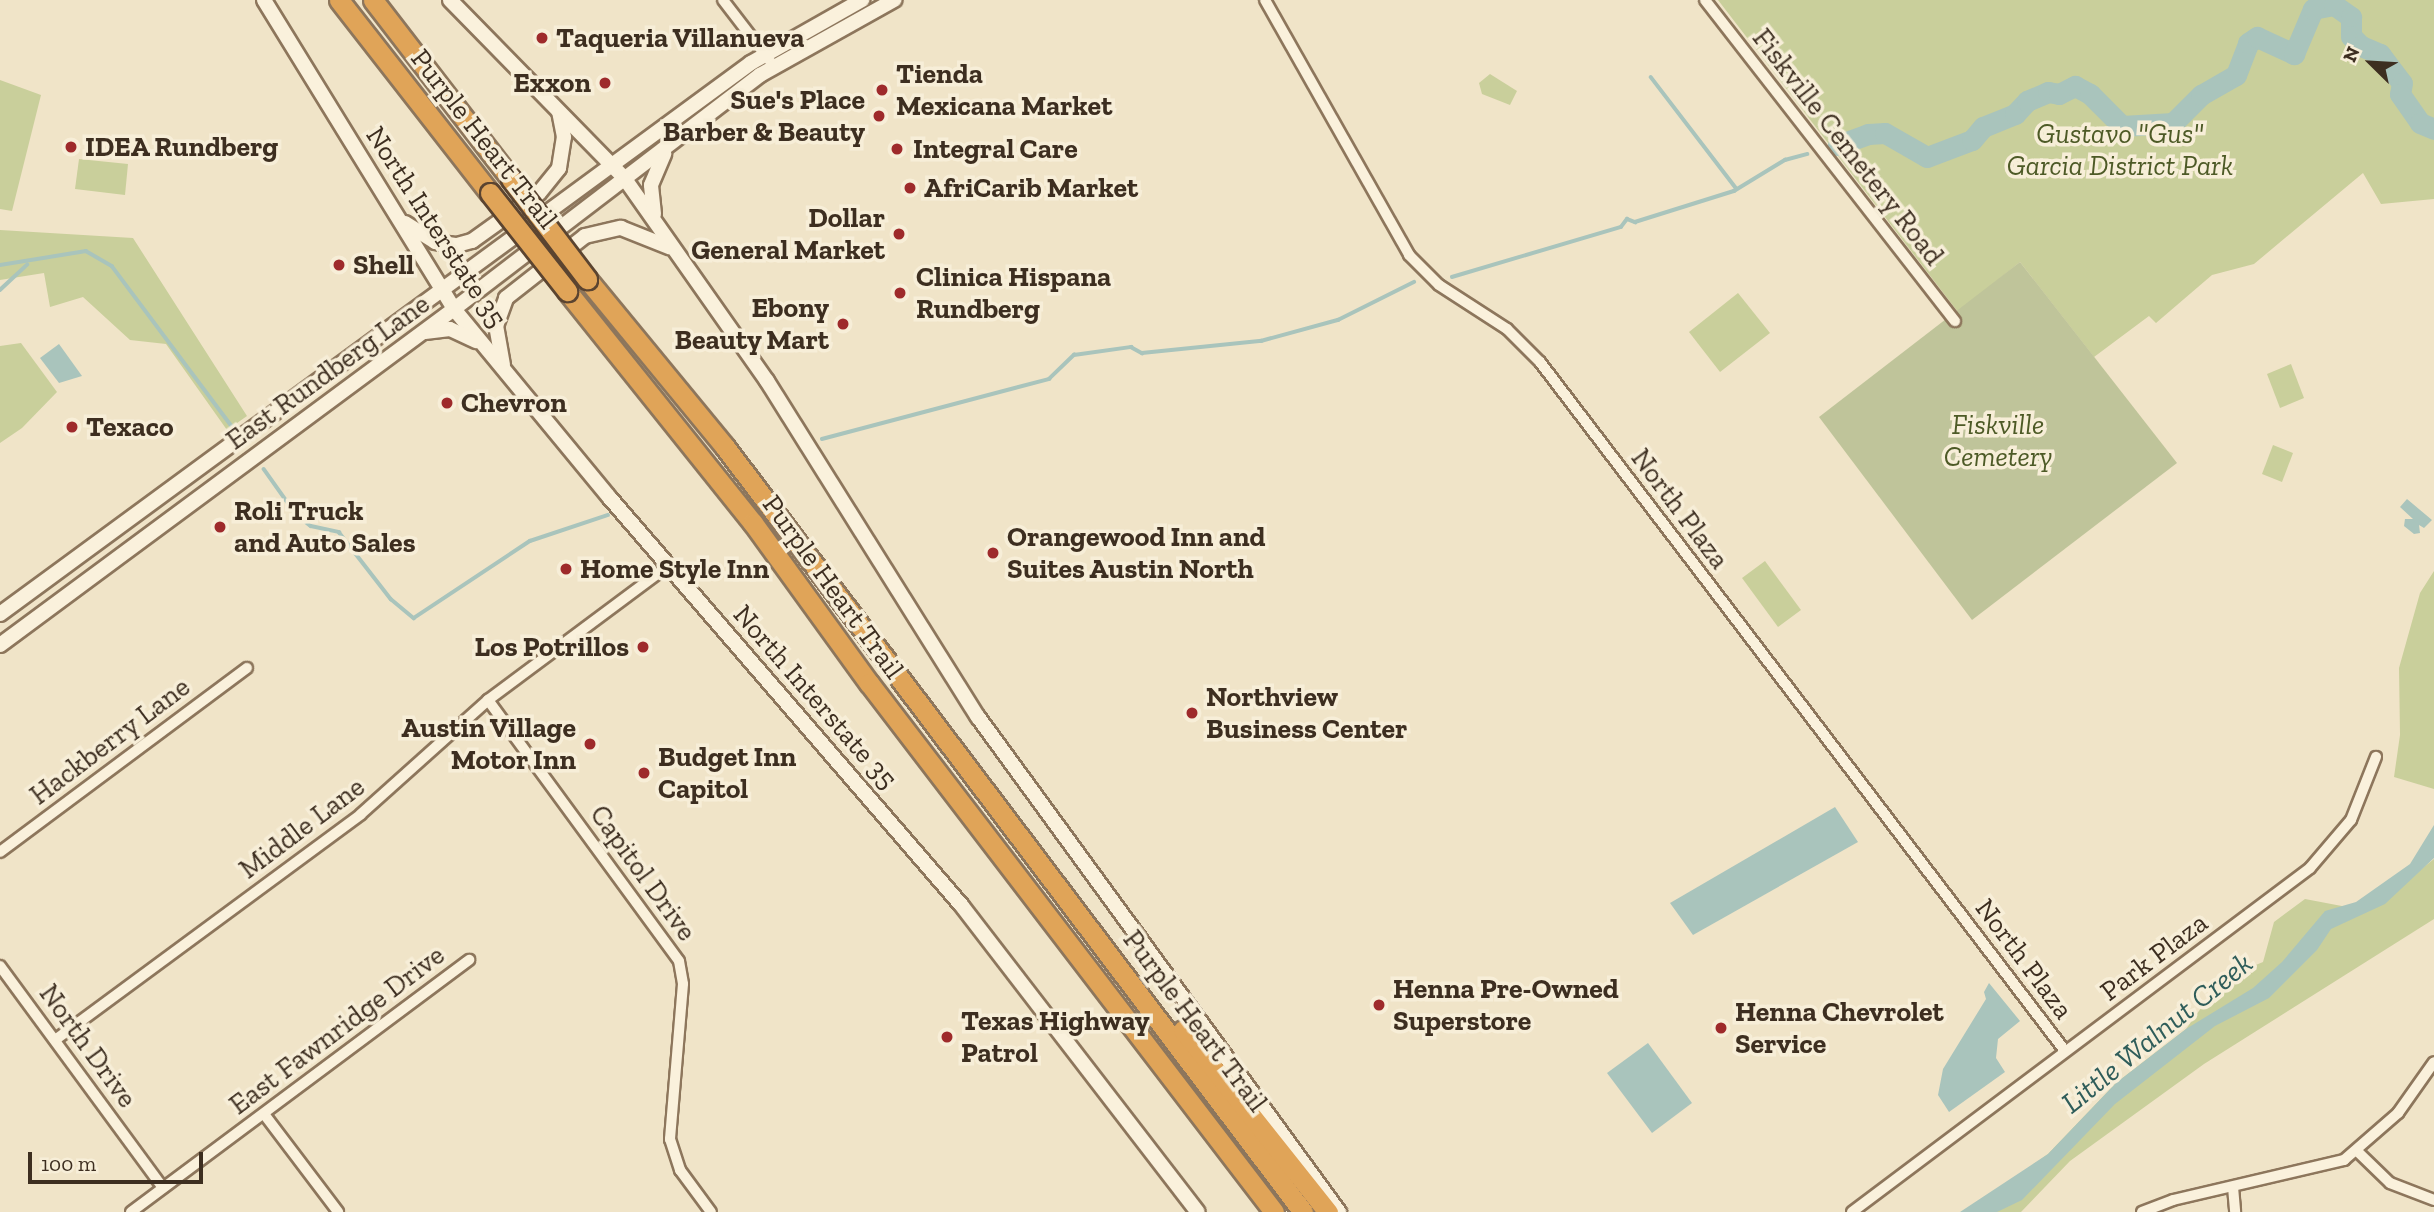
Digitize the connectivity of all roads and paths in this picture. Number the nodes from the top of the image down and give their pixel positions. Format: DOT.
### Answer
graph roads {
  1 [pos="264,0"];
  2 [pos="340,0"];
  3 [pos="373,0"];
  4 [pos="450,0"];
  5 [pos="723,0"];
  6 [pos="862,0"];
  7 [pos="894,0"];
  8 [pos="1265,0"];
  9 [pos="1705,0"];
  10 [pos="769,60"];
  11 [pos="559,111"];
  12 [pos="667,149"];
  13 [pos="613,166"];
  14 [pos="625,179"];
  15 [pos="401,220"];
  16 [pos="656,222"];
  17 [pos="673,250"];
  18 [pos="444,292"];
  19 [pos="454,309"];
  20 [pos="1955,321"];
  21 [pos="420,334"];
  22 [pos="483,345"];
  23 [pos="508,375"];
  24 [pos="284,408"];
  25 [pos="297,424"];
  26 [pos="72,561"];
  27 [pos="668,566"];
  28 [pos="86,581"];
  29 [pos="0,614"];
  30 [pos="0,645"];
  31 [pos="247,667"];
  32 [pos="488,700"];
  33 [pos="2376,757"];
  34 [pos="0,852"];
  35 [pos="1078,912"];
  36 [pos="469,960"];
  37 [pos="0,966"];
  38 [pos="55,1040"];
  39 [pos="2065,1051"];
  40 [pos="2434,1062"];
  41 [pos="264,1114"];
  42 [pos="2357,1151"];
  43 [pos="2233,1187"];
  44 [pos="163,1188"];
  45 [pos="2434,1200"];
  46 [pos="131,1212"];
  47 [pos="338,1212"];
  48 [pos="711,1212"];
  49 [pos="1198,1212"];
  50 [pos="1274,1212"];
  51 [pos="1303,1212"];
  52 [pos="1328,1212"];
  53 [pos="1339,1212"];
  54 [pos="1852,1212"];
  55 [pos="2142,1212"];
  56 [pos="2235,1212"];
  1 -- 15 [label="main road, North Interstate 35"];
  2 -- 50 [label="highway, Purple Heart Trail, bridge"];
  3 -- 35 [label="highway, Purple Heart Trail, bridge"];
  4 -- 11 [label="main road"];
  5 -- 10 [label="street"];
  6 -- 10 [label="main road, East Rundberg Lane"];
  7 -- 10 [label="main road, East Rundberg Lane"];
  8 -- 39 [label="street, North Plaza"];
  9 -- 20 [label="street, Fiskville Cemetery Road"];
  10 -- 12 [label="main road, East Rundberg Lane"];
  10 -- 13 [label="main road, East Rundberg Lane"];
  11 -- 13 [label="main road"];
  11 -- 15 [label="main road"];
  12 -- 14 [label="main road, East Rundberg Lane"];
  12 -- 16 [label="main road"];
  13 -- 14 [label="main road"];
  13 -- 18 [label="main road, East Rundberg Lane"];
  14 -- 16 [label="main road"];
  14 -- 19 [label="main road, East Rundberg Lane"];
  15 -- 18 [label="main road, North Interstate 35"];
  16 -- 17 [label="main road"];
  17 -- 23 [label="main road"];
  17 -- 53 [label="main road"];
  18 -- 19 [label="main road, North Interstate 35"];
  18 -- 24 [label="main road, East Rundberg Lane"];
  19 -- 21 [label="main road, East Rundberg Lane"];
  19 -- 22 [label="main road, North Interstate 35"];
  21 -- 22 [label="main road"];
  21 -- 25 [label="main road, East Rundberg Lane"];
  22 -- 23 [label="main road, North Interstate 35"];
  23 -- 27 [label="main road, North Interstate 35"];
  24 -- 25 [label="main road"];
  24 -- 26 [label="main road, East Rundberg Lane"];
  25 -- 28 [label="main road, East Rundberg Lane"];
  26 -- 28 [label="main road"];
  26 -- 29 [label="main road, East Rundberg Lane"];
  27 -- 32 [label="street, Middle Lane"];
  27 -- 49 [label="main road, North Interstate 35"];
  28 -- 30 [label="main road, East Rundberg Lane"];
  31 -- 34 [label="street, Hackberry Lane"];
  32 -- 38 [label="street, Middle Lane"];
  32 -- 48 [label="street, Capitol Drive"];
  33 -- 39 [label="street, Park Plaza"];
  35 -- 51 [label="highway, Purple Heart Trail"];
  35 -- 52 [label="highway"];
  36 -- 41 [label="street, East Fawnridge Drive"];
  37 -- 38 [label="street, North Drive"];
  38 -- 44 [label="street, North Drive"];
  39 -- 54 [label="street, Park Plaza"];
  40 -- 42 [label="street"];
  41 -- 44 [label="street, East Fawnridge Drive"];
  41 -- 47 [label="street"];
  42 -- 43 [label="street"];
  42 -- 45 [label="street"];
  43 -- 55 [label="street"];
  43 -- 56 [label="street"];
  44 -- 46 [label="street, East Fawnridge Drive"];
}
